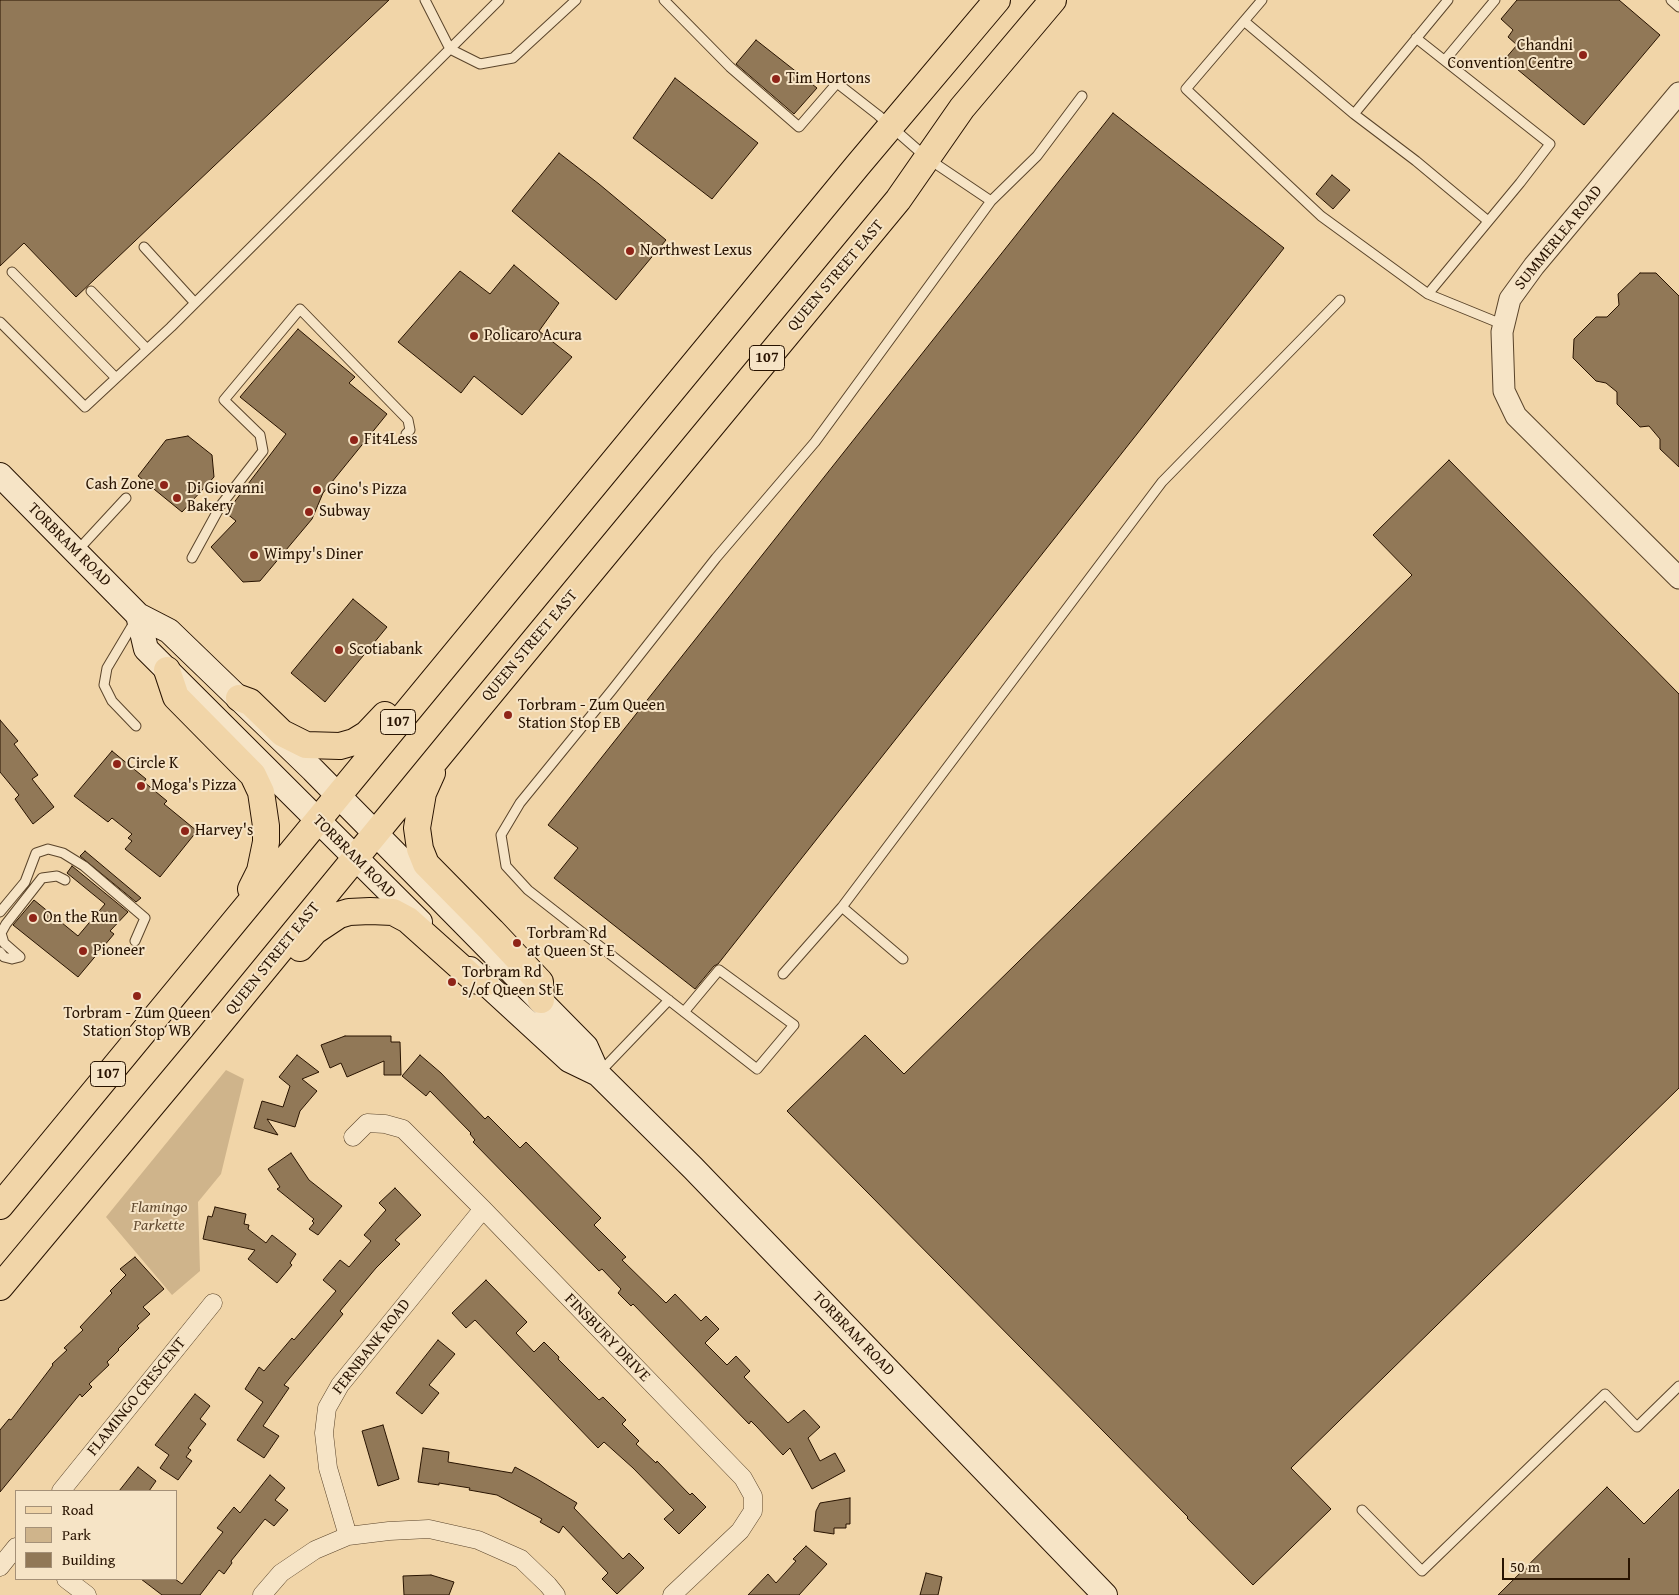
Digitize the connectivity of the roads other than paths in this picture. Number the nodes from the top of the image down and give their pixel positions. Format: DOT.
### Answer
graph roads {
  1 [pos="425,0"];
  2 [pos="499,0"];
  3 [pos="576,0"];
  4 [pos="664,0"];
  5 [pos="997,0"];
  6 [pos="1054,0"];
  7 [pos="1262,0"];
  8 [pos="1448,0"];
  9 [pos="1495,0"];
  10 [pos="1671,0"];
  11 [pos="1679,6"];
  12 [pos="1244,21"];
  13 [pos="1416,38"];
  14 [pos="450,48"];
  15 [pos="1445,60"];
  16 [pos="1679,93"];
  17 [pos="1082,96"];
  18 [pos="1354,114"];
  19 [pos="891,126"];
  20 [pos="927,158"];
  21 [pos="991,201"];
  22 [pos="1488,221"];
  23 [pos="144,247"];
  24 [pos="12,272"];
  25 [pos="91,291"];
  26 [pos="1428,294"];
  27 [pos="1340,300"];
  28 [pos="195,303"];
  29 [pos="0,322"];
  30 [pos="1504,325"];
  31 [pos="147,349"];
  32 [pos="116,378"];
  33 [pos="406,434"];
  34 [pos="0,475"];
  35 [pos="126,498"];
  36 [pos="76,553"];
  37 [pos="192,558"];
  38 [pos="1679,578"];
  39 [pos="138,615"];
  40 [pos="458,650"];
  41 [pos="167,670"];
  42 [pos="239,698"];
  43 [pos="475,712"];
  44 [pos="136,726"];
  45 [pos="338,795"];
  46 [pos="317,820"];
  47 [pos="375,833"];
  48 [pos="355,858"];
  49 [pos="65,880"];
  50 [pos="842,907"];
  51 [pos="0,912"];
  52 [pos="134,940"];
  53 [pos="216,943"];
  54 [pos="0,952"];
  55 [pos="903,959"];
  56 [pos="783,974"];
  57 [pos="485,983"];
  58 [pos="541,1000"];
  59 [pos="669,1000"];
  60 [pos="684,1012"];
  61 [pos="202,1045"];
  62 [pos="598,1074"];
  63 [pos="353,1137"];
  64 [pos="0,1206"];
  65 [pos="483,1209"];
  66 [pos="0,1287"];
  67 [pos="213,1303"];
  68 [pos="1679,1386"];
  69 [pos="63,1490"];
  70 [pos="1362,1510"];
  71 [pos="348,1536"];
  72 [pos="15,1548"];
  73 [pos="0,1567"];
  74 [pos="67,1580"];
  75 [pos="87,1595"];
  76 [pos="262,1595"];
  77 [pos="556,1595"];
  78 [pos="672,1595"];
  79 [pos="1105,1595"];
  1 -- 14 [label="lane"];
  2 -- 14 [label="lane"];
  3 -- 14 [label="lane"];
  4 -- 19 [label="lane"];
  5 -- 19 [label="main road, 107"];
  6 -- 20 [label="main road, QUEEN STREET EAST / 107"];
  7 -- 12 [label="lane"];
  8 -- 13 [label="lane"];
  9 -- 15 [label="lane"];
  10 -- 11 [label="lane"];
  12 -- 18 [label="lane"];
  12 -- 26 [label="lane"];
  13 -- 15 [label="lane"];
  13 -- 18 [label="lane"];
  14 -- 28 [label="lane"];
  15 -- 22 [label="lane"];
  16 -- 30 [label="street, SUMMERLEA ROAD"];
  17 -- 21 [label="lane"];
  18 -- 22 [label="lane"];
  19 -- 20 [label="lane"];
  19 -- 40 [label="main road, 107"];
  20 -- 21 [label="lane"];
  20 -- 43 [label="main road, QUEEN STREET EAST / 107"];
  21 -- 59 [label="lane"];
  22 -- 26 [label="lane"];
  23 -- 28 [label="lane"];
  24 -- 32 [label="lane"];
  25 -- 31 [label="lane"];
  26 -- 30 [label="lane"];
  27 -- 50 [label="lane"];
  28 -- 31 [label="lane"];
  29 -- 32 [label="lane"];
  30 -- 38 [label="street, SUMMERLEA ROAD"];
  31 -- 32 [label="lane"];
  33 -- 37 [label="lane"];
  34 -- 36 [label="main road, TORBRAM ROAD"];
  35 -- 36 [label="lane"];
  36 -- 39 [label="main road, TORBRAM ROAD"];
  39 -- 41 [label="main road, TORBRAM ROAD"];
  39 -- 42 [label="main road, TORBRAM ROAD"];
  39 -- 44 [label="lane"];
  40 -- 42 [label="main road"];
  40 -- 45 [label="main road, 107"];
  41 -- 46 [label="main road, TORBRAM ROAD"];
  41 -- 53 [label="main road"];
  42 -- 45 [label="main road, TORBRAM ROAD"];
  43 -- 47 [label="main road, QUEEN STREET EAST / 107"];
  43 -- 58 [label="main road"];
  45 -- 46 [label="main road, 107"];
  45 -- 47 [label="main road, TORBRAM ROAD"];
  46 -- 48 [label="main road, TORBRAM ROAD"];
  46 -- 53 [label="main road, 107"];
  47 -- 48 [label="main road, QUEEN STREET EAST / 107"];
  47 -- 58 [label="main road, TORBRAM ROAD"];
  48 -- 57 [label="main road, TORBRAM ROAD"];
  48 -- 61 [label="main road, QUEEN STREET EAST / 107"];
  49 -- 54 [label="lane"];
  50 -- 55 [label="lane"];
  50 -- 56 [label="lane"];
  51 -- 52 [label="lane"];
  53 -- 64 [label="main road, 107"];
  57 -- 61 [label="main road"];
  57 -- 62 [label="main road, TORBRAM ROAD"];
  58 -- 62 [label="main road, TORBRAM ROAD"];
  59 -- 60 [label="lane"];
  59 -- 62 [label="lane"];
  60 -- 60 [label="lane"];
  61 -- 66 [label="main road, QUEEN STREET EAST / 107"];
  62 -- 79 [label="main road, TORBRAM ROAD"];
  63 -- 65 [label="street, FINSBURY DRIVE"];
  65 -- 71 [label="street, FERNBANK ROAD"];
  65 -- 78 [label="street, FINSBURY DRIVE"];
  67 -- 69 [label="street, FLAMINGO CRESCENT"];
  68 -- 70 [label="lane"];
  71 -- 76 [label="street"];
  71 -- 77 [label="street"];
  72 -- 73 [label="street"];
  74 -- 75 [label="street"];
}
